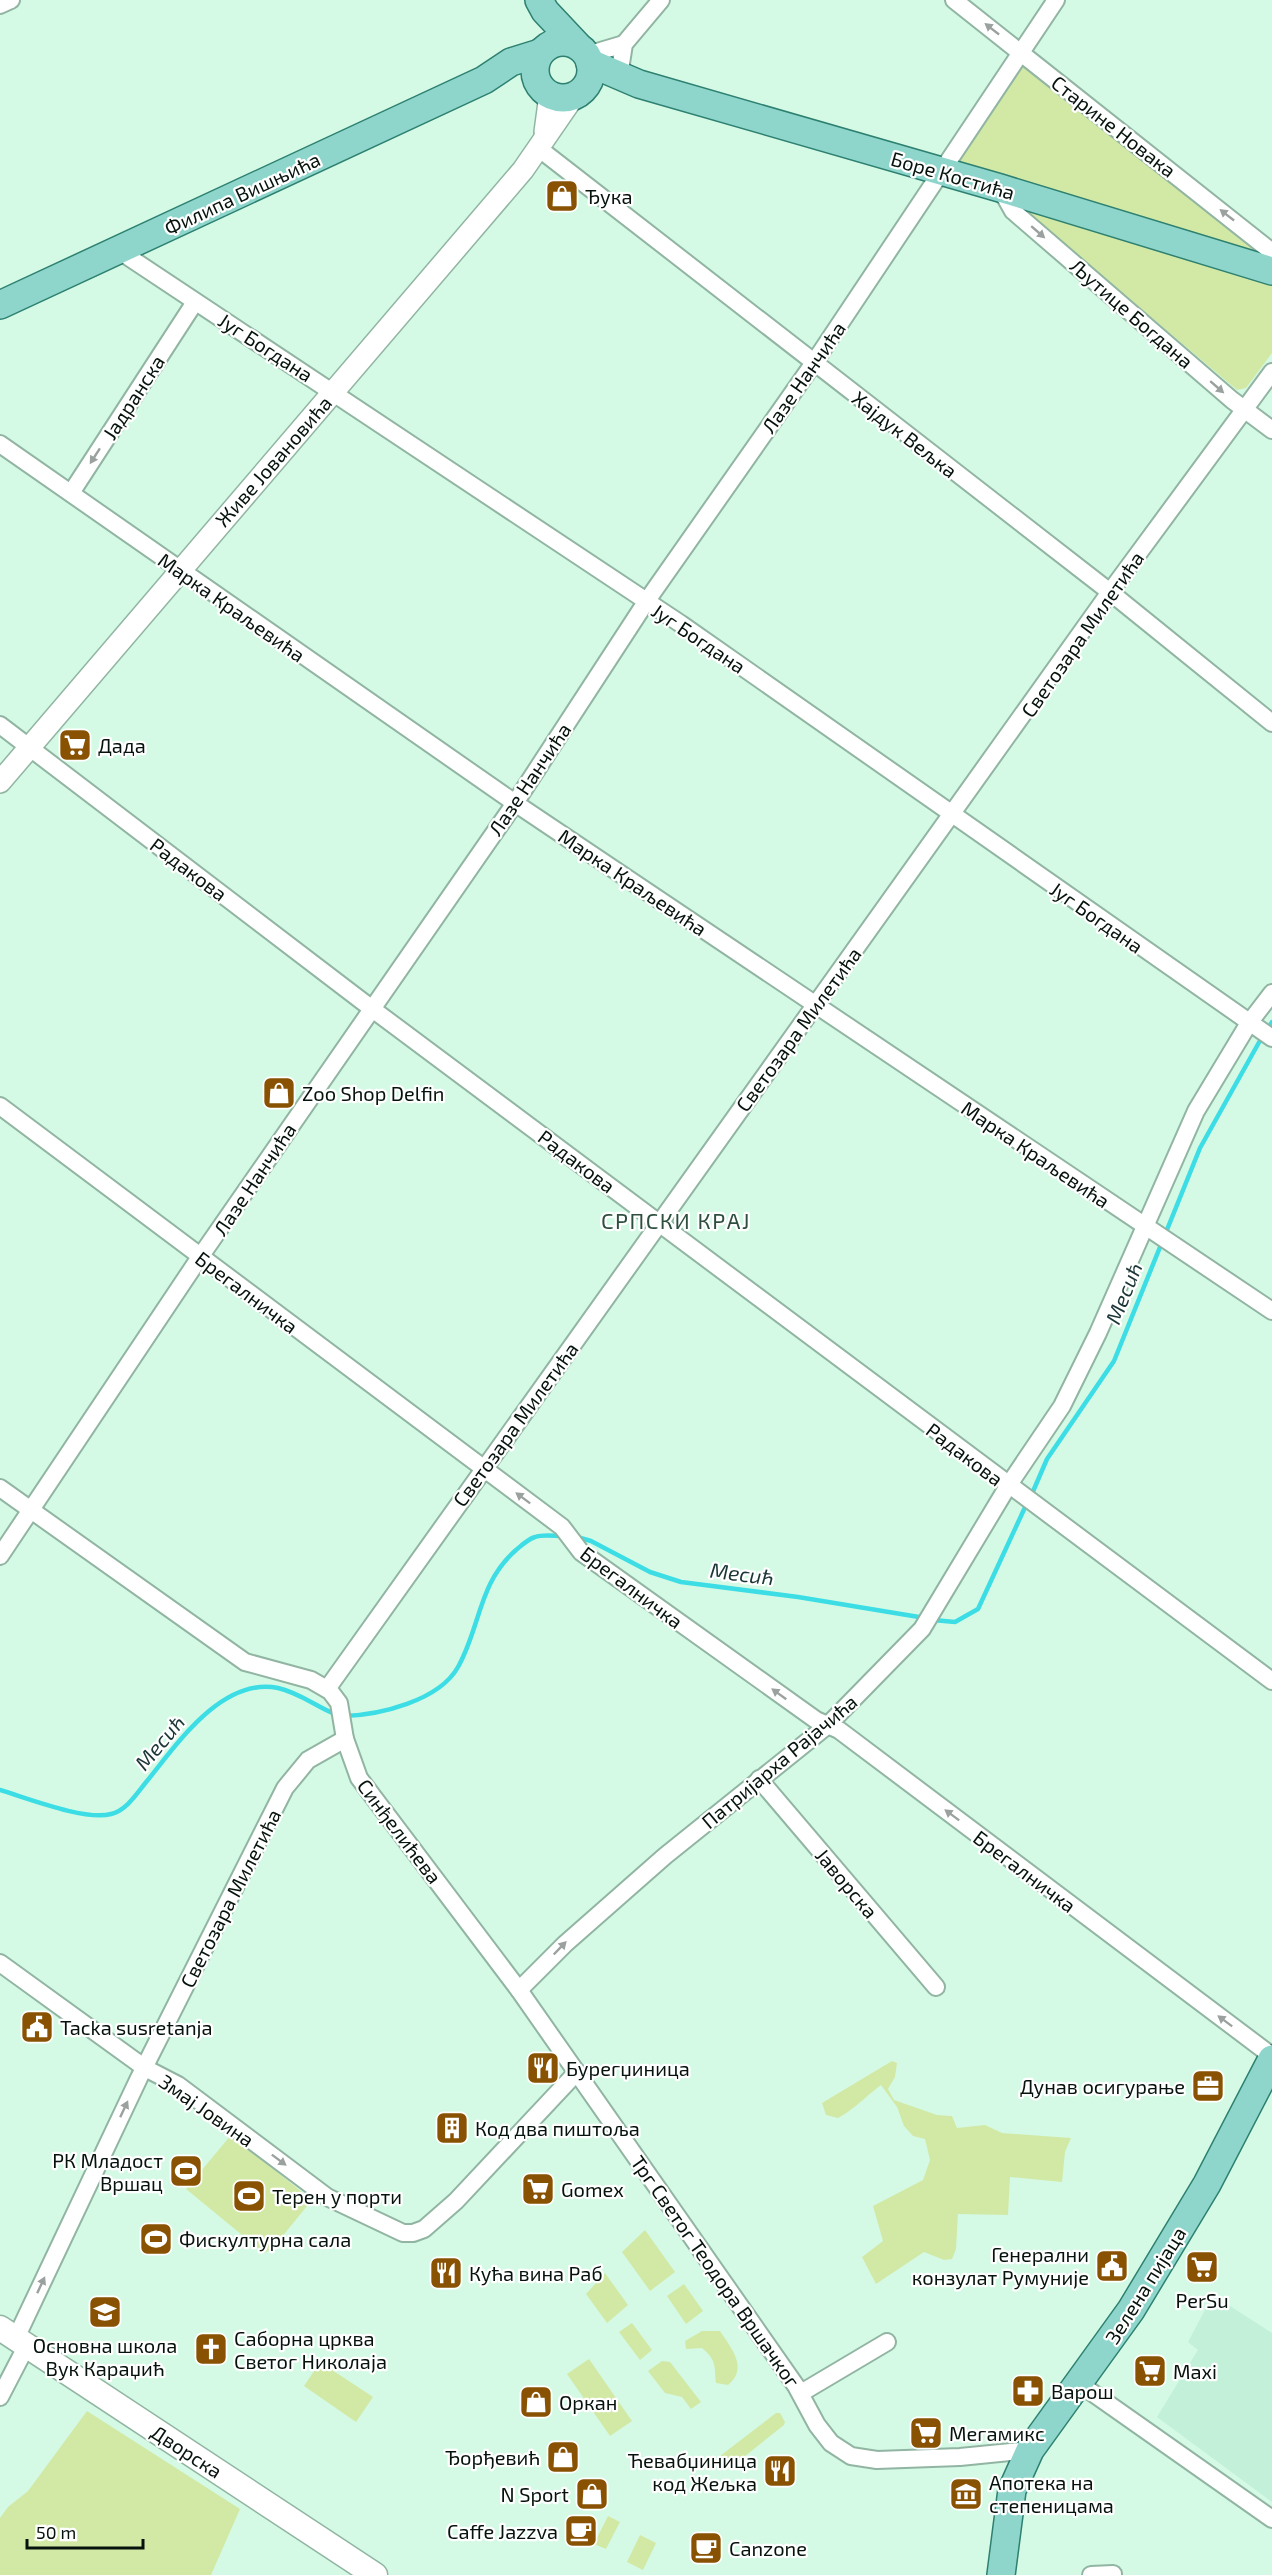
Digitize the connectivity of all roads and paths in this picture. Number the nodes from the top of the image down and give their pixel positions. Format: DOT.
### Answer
graph roads {
  1 [pos="11,0"];
  2 [pos="661,0"];
  3 [pos="954,0"];
  4 [pos="1056,0"];
  5 [pos="0,5"];
  6 [pos="542,6"];
  7 [pos="624,44"];
  8 [pos="542,51"];
  9 [pos="1020,52"];
  10 [pos="584,54"];
  11 [pos="627,79"];
  12 [pos="484,80"];
  13 [pos="562,93"];
  14 [pos="540,143"];
  15 [pos="941,172"];
  16 [pos="1000,188"];
  17 [pos="118,250"];
  18 [pos="1272,252"];
  19 [pos="1272,271"];
  20 [pos="195,302"];
  21 [pos="0,305"];
  22 [pos="813,364"];
  23 [pos="1272,372"];
  24 [pos="333,391"];
  25 [pos="1245,409"];
  26 [pos="1272,430"];
  27 [pos="0,444"];
  28 [pos="71,493"];
  29 [pos="178,570"];
  30 [pos="1110,592"];
  31 [pos="646,602"];
  32 [pos="1272,723"];
  33 [pos="0,725"];
  34 [pos="29,747"];
  35 [pos="0,782"];
  36 [pos="515,803"];
  37 [pos="953,816"];
  38 [pos="1272,993"];
  39 [pos="816,1004"];
  40 [pos="370,1008"];
  41 [pos="1253,1026"];
  42 [pos="1272,1038"];
  43 [pos="0,1106"];
  44 [pos="660,1222"];
  45 [pos="1151,1231"];
  46 [pos="200,1257"];
  47 [pos="1272,1311"];
  48 [pos="483,1468"];
  49 [pos="0,1488"];
  50 [pos="1015,1491"];
  51 [pos="31,1512"];
  52 [pos="0,1556"];
  53 [pos="1272,1681"];
  54 [pos="327,1689"];
  55 [pos="828,1725"];
  56 [pos="344,1734"];
  57 [pos="759,1779"];
  58 [pos="0,1963"];
  59 [pos="936,1987"];
  60 [pos="519,1990"];
  61 [pos="1272,2058"];
  62 [pos="145,2068"];
  63 [pos="577,2072"];
  64 [pos="14,2337"];
  65 [pos="887,2342"];
  66 [pos="1080,2384"];
  67 [pos="801,2393"];
  68 [pos="0,2397"];
  69 [pos="1030,2450"];
  70 [pos="1272,2519"];
  71 [pos="1113,2574"];
  72 [pos="375,2575"];
  73 [pos="1001,2575"];
  74 [pos="1091,2575"];
  1 -- 5 [label="street"];
  2 -- 7 [label="street"];
  9 -- 3 [label="street, Старине Новака, one-way"];
  4 -- 9 [label="street, Лазе Нанчића"];
  6 -- 8 [label="main road"];
  6 -- 10 [label="main road"];
  7 -- 10 [label="street"];
  7 -- 11 [label="street"];
  8 -- 10 [label="main road"];
  8 -- 12 [label="main road, Филипа Вишњића"];
  8 -- 13 [label="main road"];
  9 -- 15 [label="street, Лазе Нанчића"];
  18 -- 9 [label="street, Старине Новака, one-way"];
  10 -- 11 [label="main road, Боре Костића"];
  10 -- 13 [label="main road"];
  11 -- 13 [label="main road, Боре Костића"];
  11 -- 15 [label="main road, Боре Костића"];
  12 -- 13 [label="main road"];
  12 -- 17 [label="main road, Филипа Вишњића"];
  13 -- 14 [label="street, Живе Јовановића"];
  14 -- 22 [label="street, Хајдук Вељка"];
  14 -- 24 [label="street, Живе Јовановића"];
  15 -- 16 [label="main road, Боре Костића"];
  15 -- 22 [label="street, Лазе Нанчића"];
  16 -- 19 [label="main road, Боре Костића"];
  16 -- 25 [label="street, Љутице Богдана, one-way"];
  17 -- 20 [label="street, Југ Богдана"];
  17 -- 21 [label="main road, Филипа Вишњића"];
  20 -- 24 [label="street, Југ Богдана"];
  20 -- 28 [label="street, Јадранска, one-way"];
  22 -- 30 [label="street, Хајдук Вељка"];
  22 -- 31 [label="street, Лазе Нанчића"];
  23 -- 25 [label="street, Светозара Милетића"];
  24 -- 29 [label="street, Живе Јовановића"];
  24 -- 31 [label="street, Југ Богдана"];
  25 -- 26 [label="street, Љутице Богдана"];
  25 -- 30 [label="street, Светозара Милетића"];
  27 -- 28 [label="street, Марка Краљевића"];
  28 -- 29 [label="street, Марка Краљевића"];
  29 -- 34 [label="street, Живе Јовановића"];
  29 -- 36 [label="street, Марка Краљевића"];
  30 -- 32 [label="street, Хајдук Вељка"];
  30 -- 37 [label="street, Светозара Милетића"];
  31 -- 36 [label="street, Лазе Нанчића"];
  31 -- 37 [label="street, Југ Богдана"];
  33 -- 34 [label="street, Радакова"];
  34 -- 35 [label="street, Живе Јовановића"];
  34 -- 40 [label="street, Радакова"];
  36 -- 39 [label="street, Марка Краљевића"];
  36 -- 40 [label="street, Лазе Нанчића"];
  37 -- 39 [label="street, Светозара Милетића"];
  37 -- 41 [label="street, Југ Богдана"];
  38 -- 41 [label="street, Патријарха Рајачића"];
  39 -- 44 [label="street, Светозара Милетића"];
  39 -- 45 [label="street, Марка Краљевића"];
  40 -- 44 [label="street, Радакова"];
  40 -- 46 [label="street, Лазе Нанчића"];
  41 -- 42 [label="street, Југ Богдана"];
  41 -- 45 [label="street, Патријарха Рајачића"];
  43 -- 46 [label="street, Брегалничка"];
  44 -- 48 [label="street, Светозара Милетића"];
  44 -- 50 [label="street, Радакова"];
  45 -- 47 [label="street, Марка Краљевића"];
  45 -- 50 [label="street, Патријарха Рајачића"];
  46 -- 48 [label="street, Брегалничка"];
  46 -- 51 [label="street, Лазе Нанчића"];
  48 -- 54 [label="street, Светозара Милетића"];
  55 -- 48 [label="street, Брегалничка, one-way"];
  49 -- 51 [label="street, Синђелићева"];
  50 -- 53 [label="street, Радакова"];
  50 -- 55 [label="street, Патријарха Рајачића"];
  51 -- 52 [label="street, Лазе Нанчића"];
  51 -- 54 [label="street, Синђелићева"];
  54 -- 56 [label="street, Синђелићева"];
  55 -- 57 [label="street, Патријарха Рајачића"];
  61 -- 55 [label="street, Брегалничка, one-way"];
  56 -- 60 [label="street, Синђелићева"];
  56 -- 62 [label="street, Светозара Милетића"];
  57 -- 59 [label="street, Јаворска"];
  60 -- 57 [label="street, Патријарха Рајачића, one-way"];
  58 -- 62 [label="street, Змај Јовина"];
  60 -- 63 [label="street, Синђелићева"];
  61 -- 66 [label="main road, Зелена пијаца"];
  62 -- 63 [label="street, Змај Јовина, one-way"];
  64 -- 62 [label="street, Светозара Милетића, one-way"];
  63 -- 67 [label="street, Трг Светог Теодора Вршачког"];
  64 -- 68 [label="street, Светозара Милетића"];
  64 -- 72 [label="main road, Дворска"];
  65 -- 67 [label="street"];
  66 -- 69 [label="main road, Зелена пијаца"];
  66 -- 70 [label="street"];
  67 -- 69 [label="street, Трг Светог Теодора Вршачког"];
  69 -- 73 [label="main road, Зелена пијаца"];
  71 -- 74 [label="street"];
}
